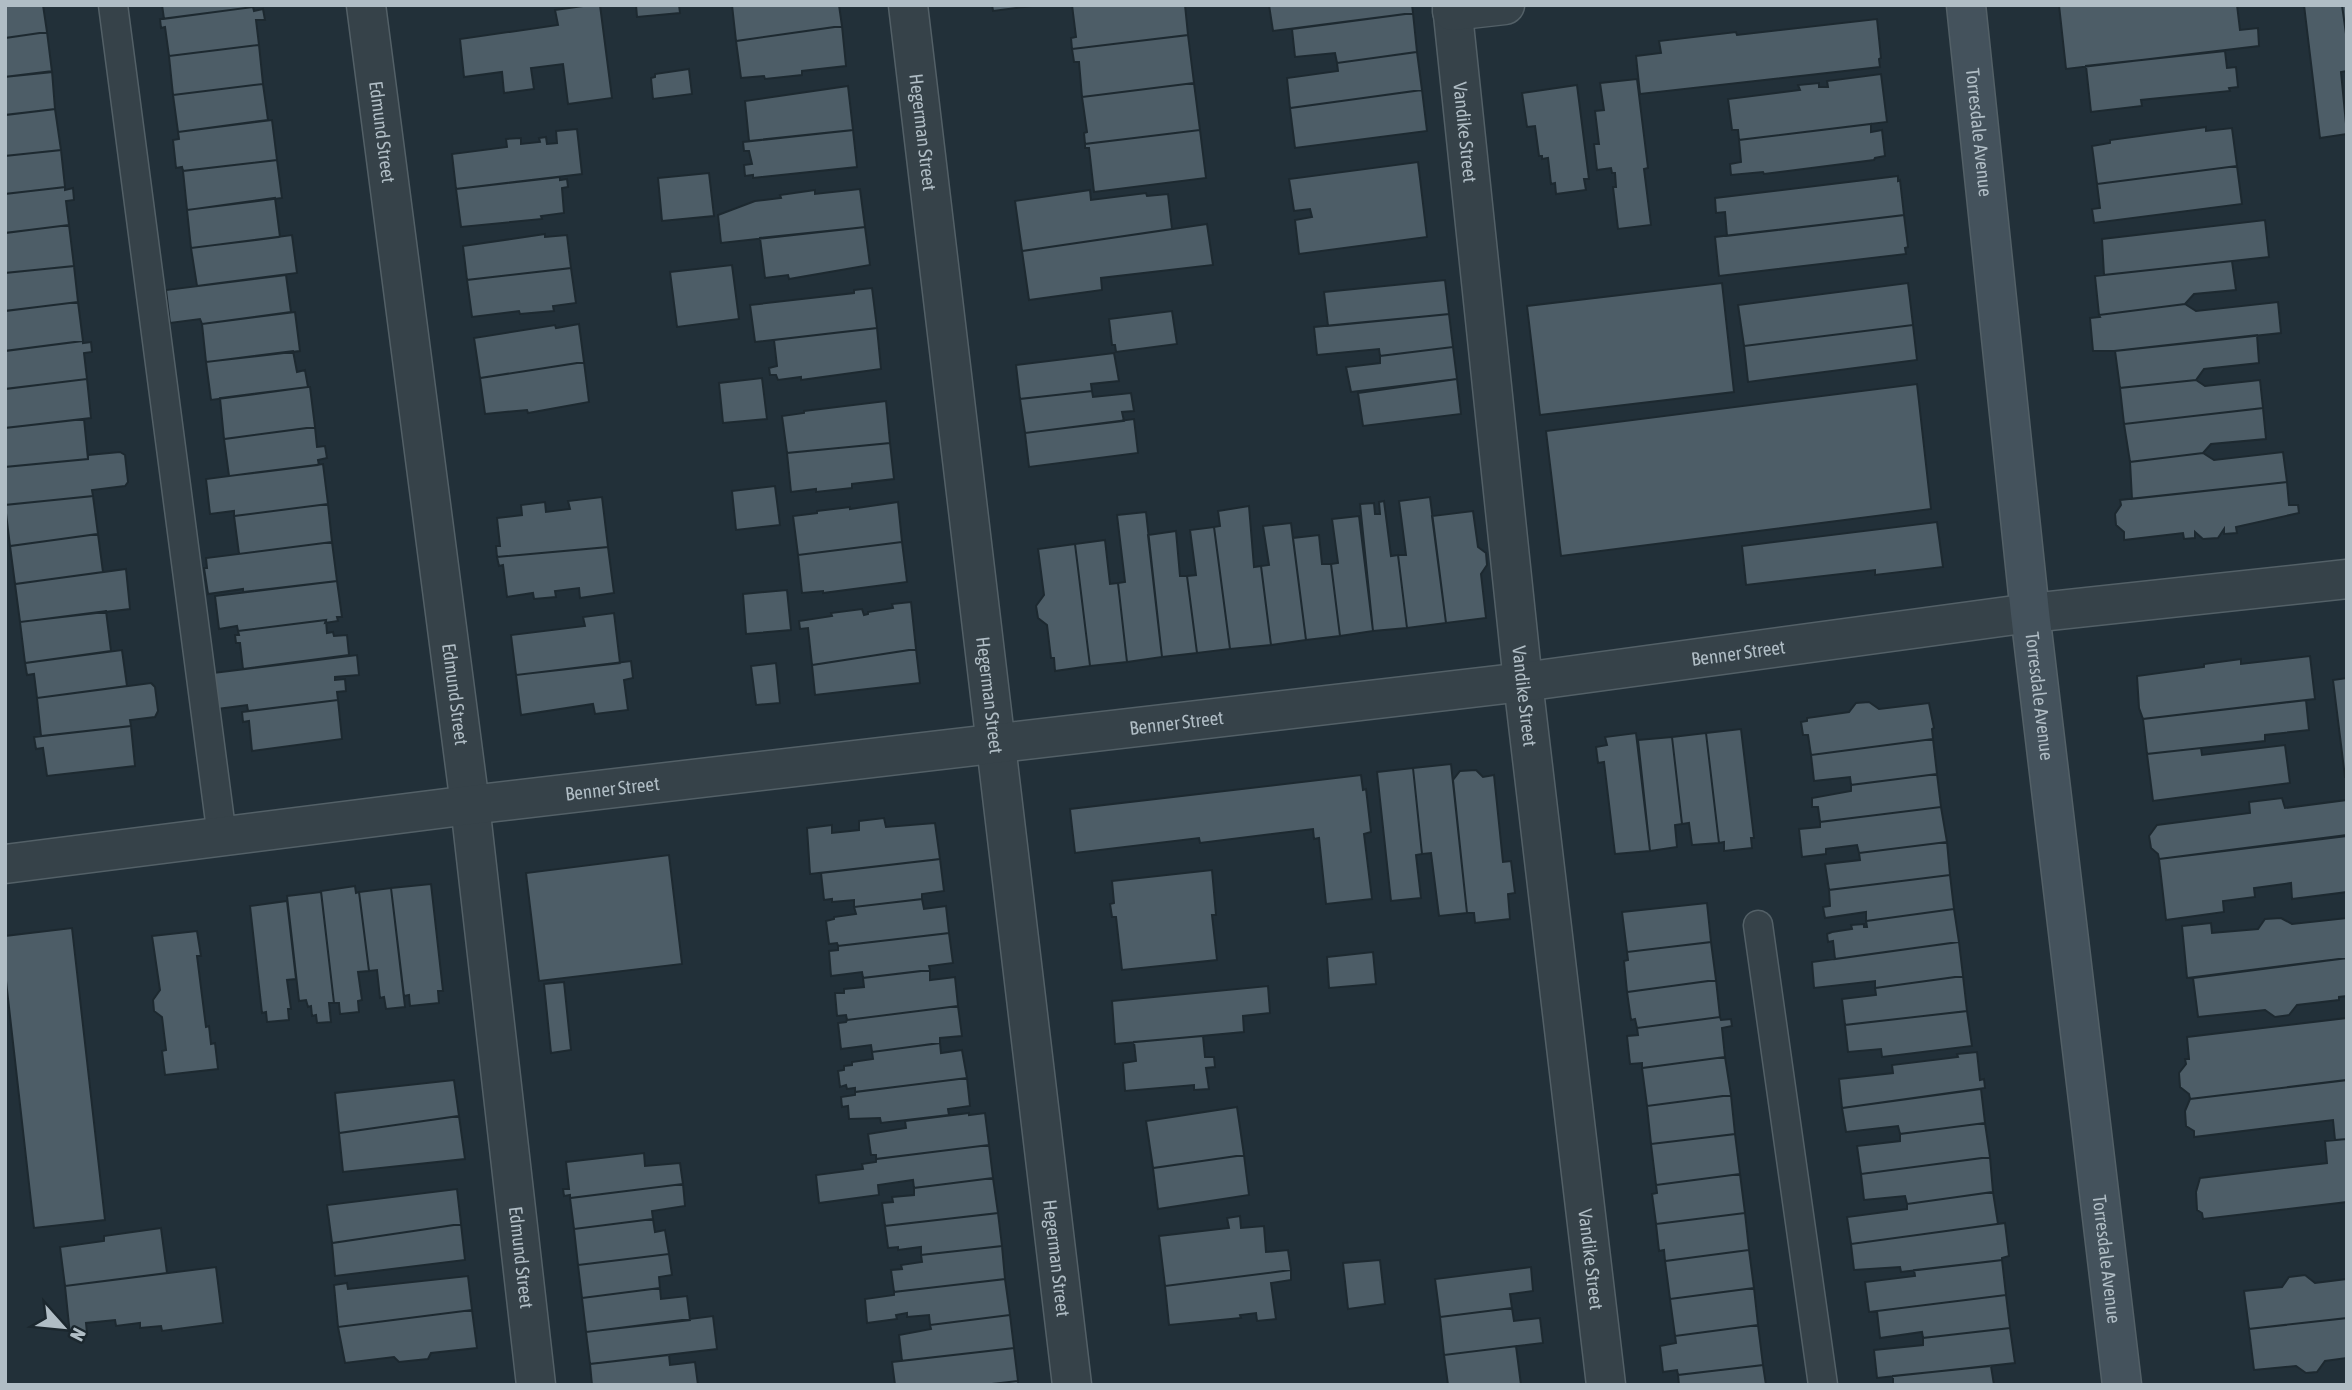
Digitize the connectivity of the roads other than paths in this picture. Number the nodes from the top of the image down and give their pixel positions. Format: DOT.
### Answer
graph roads {
  1 [pos="113,5"];
  2 [pos="366,5"];
  3 [pos="908,5"];
  4 [pos="1505,5"];
  5 [pos="1966,5"];
  6 [pos="1452,8"];
  7 [pos="2347,579"];
  8 [pos="2030,613"];
  9 [pos="1523,682"];
  10 [pos="995,743"];
  11 [pos="470,805"];
  12 [pos="222,837"];
  13 [pos="5,864"];
  14 [pos="1758,925"];
  15 [pos="536,1385"];
  16 [pos="1072,1385"];
  17 [pos="1606,1385"];
  18 [pos="1823,1385"];
  19 [pos="2122,1385"];
  1 -- 12 [label="lane"];
  2 -- 11 [label="street, Edmund Street"];
  3 -- 10 [label="street, Hegerman Street"];
  4 -- 6 [label="street"];
  5 -- 8 [label="street, Torresdale Avenue"];
  6 -- 9 [label="street, Vandike Street"];
  7 -- 8 [label="street, Benner Street"];
  8 -- 9 [label="street, Benner Street"];
  8 -- 19 [label="street, Torresdale Avenue"];
  9 -- 10 [label="street, Benner Street"];
  9 -- 17 [label="street, Vandike Street"];
  10 -- 11 [label="street, Benner Street"];
  10 -- 16 [label="street, Hegerman Street"];
  11 -- 12 [label="street, Benner Street"];
  11 -- 15 [label="street, Edmund Street"];
  12 -- 13 [label="street, Benner Street"];
  14 -- 18 [label="lane"];
}
